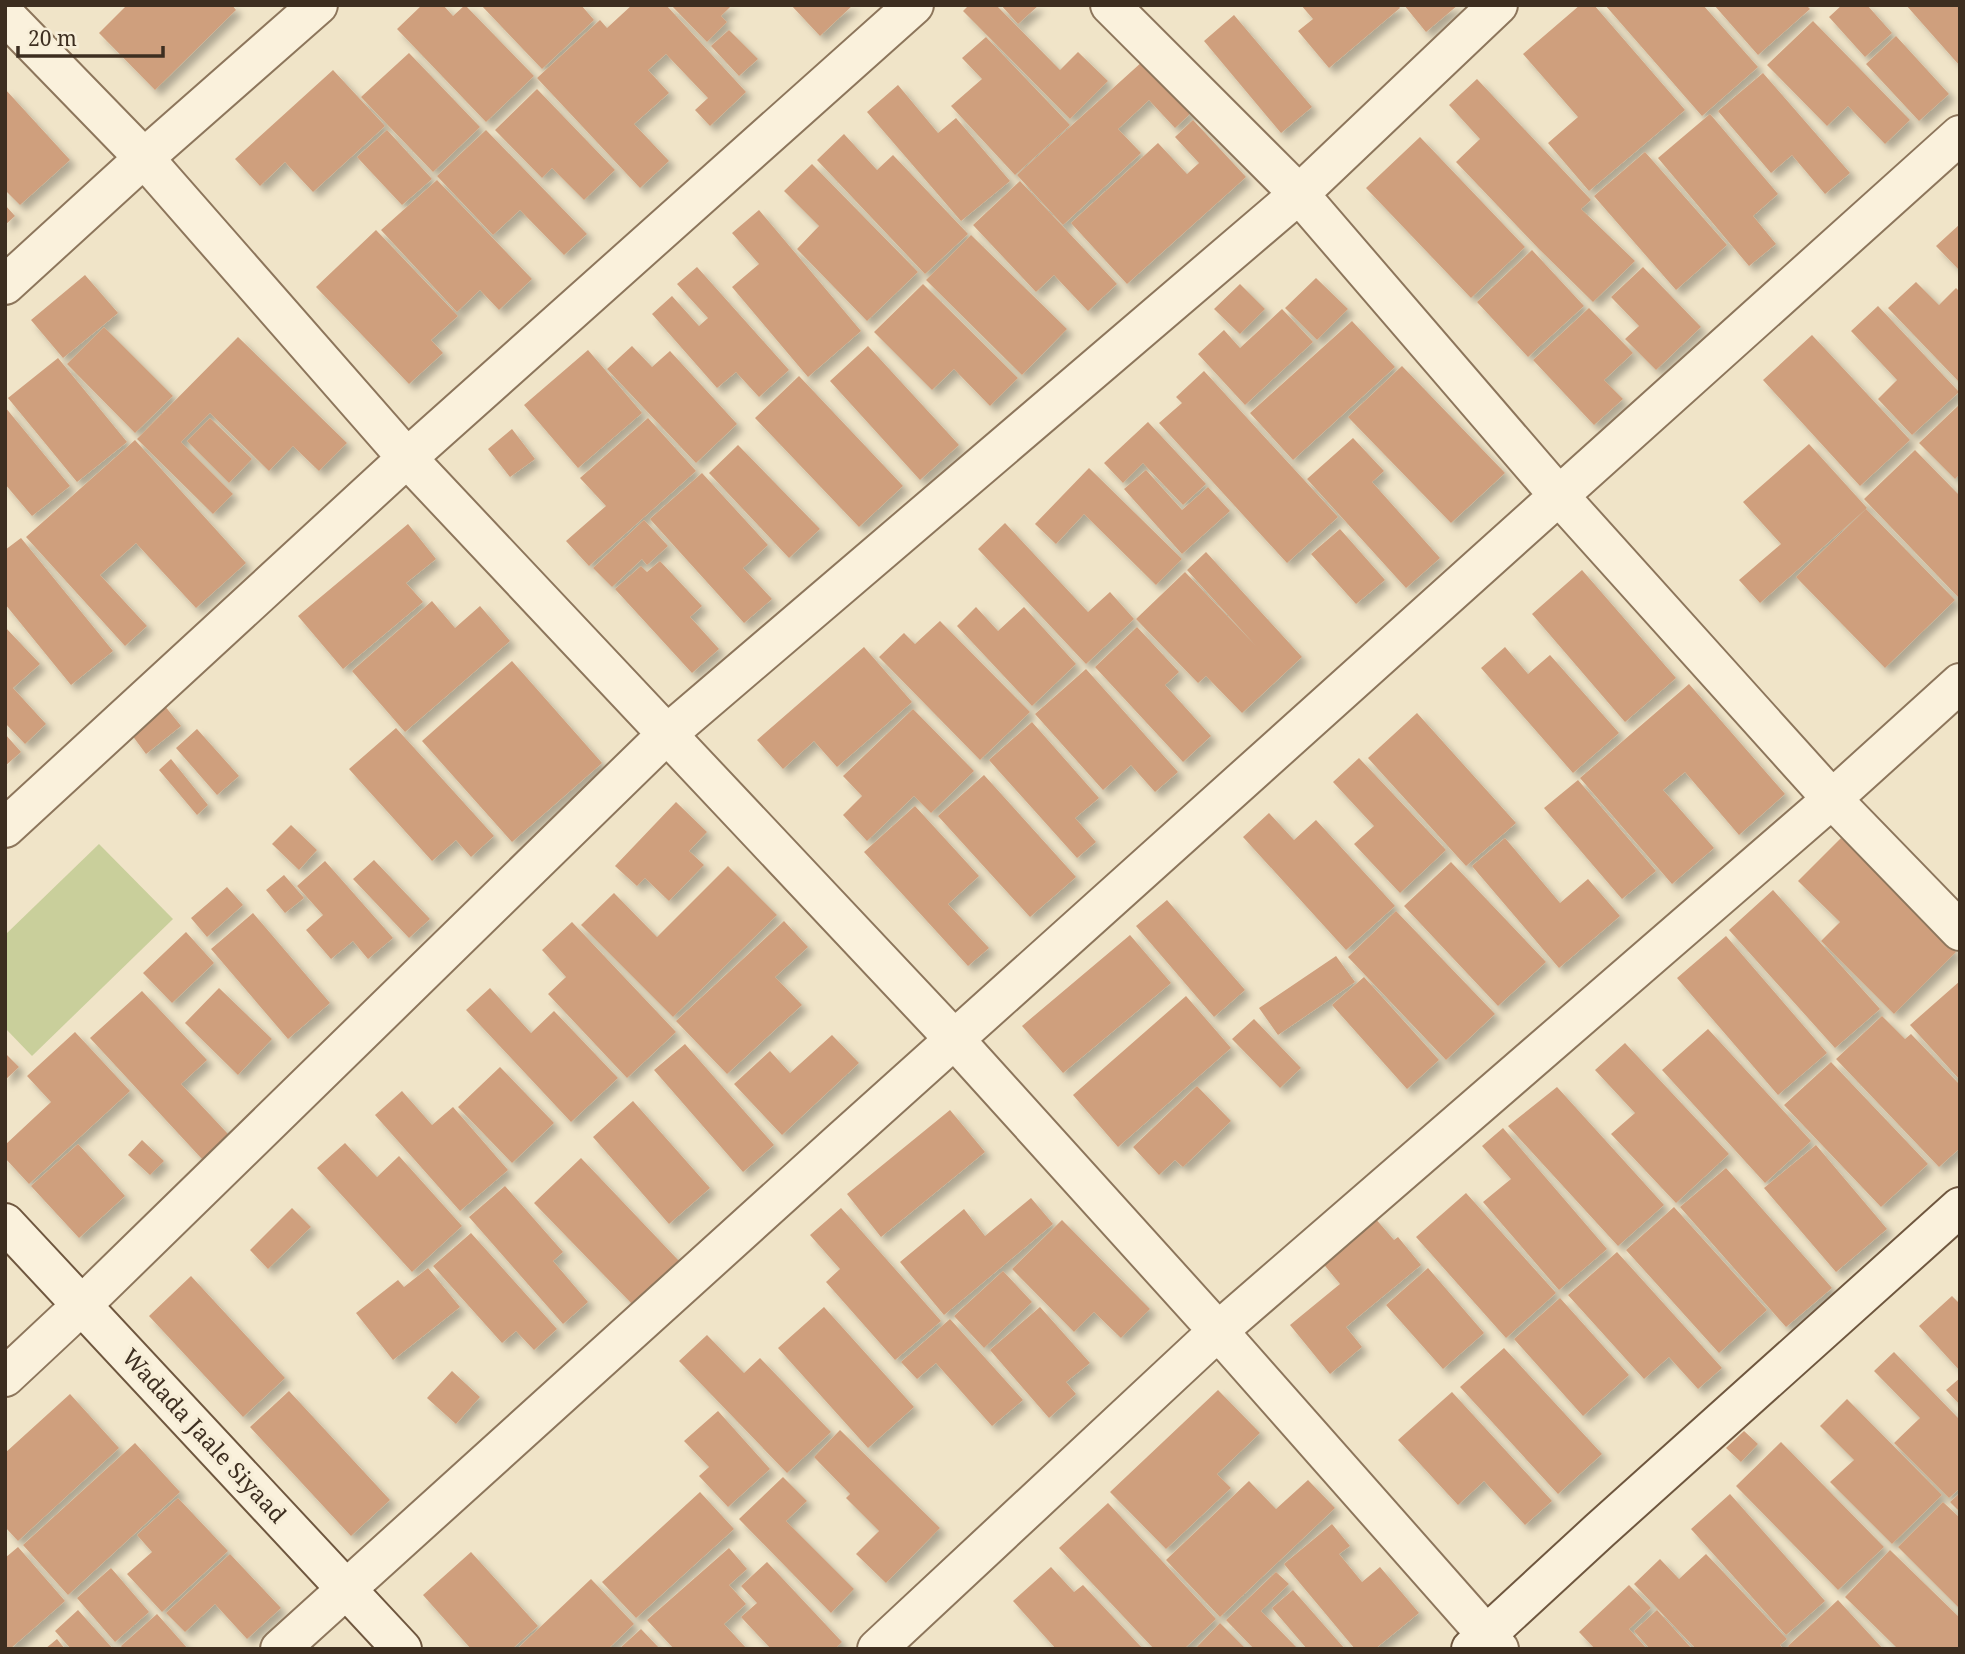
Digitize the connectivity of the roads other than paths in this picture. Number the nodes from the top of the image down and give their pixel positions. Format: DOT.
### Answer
graph roads {
  1 [pos="318,5"];
  2 [pos="914,5"];
  3 [pos="1110,5"];
  4 [pos="1498,5"];
  5 [pos="5,15"];
  6 [pos="1960,135"];
  7 [pos="144,158"];
  8 [pos="1299,194"];
  9 [pos="5,285"];
  10 [pos="407,458"];
  11 [pos="1560,497"];
  12 [pos="1960,682"];
  13 [pos="666,735"];
  14 [pos="1832,799"];
  15 [pos="5,828"];
  16 [pos="1960,931"];
  17 [pos="954,1039"];
  18 [pos="1960,1207"];
  19 [pos="5,1223"];
  20 [pos="82,1305"];
  21 [pos="1218,1331"];
  22 [pos="5,1377"];
  23 [pos="346,1588"];
  24 [pos="1486,1644"];
  25 [pos="280,1649"];
  26 [pos="402,1649"];
  27 [pos="877,1649"];
  1 -- 7 [label="street"];
  2 -- 10 [label="street"];
  3 -- 8 [label="street"];
  4 -- 8 [label="street"];
  5 -- 7 [label="street"];
  6 -- 11 [label="street"];
  7 -- 9 [label="street"];
  7 -- 10 [label="street"];
  8 -- 11 [label="street"];
  8 -- 13 [label="street"];
  10 -- 13 [label="street"];
  10 -- 15 [label="street"];
  11 -- 14 [label="street"];
  11 -- 17 [label="street"];
  12 -- 14 [label="street"];
  13 -- 17 [label="street"];
  13 -- 20 [label="street"];
  14 -- 16 [label="street"];
  14 -- 21 [label="street"];
  17 -- 21 [label="street"];
  17 -- 23 [label="street"];
  18 -- 24 [label="street"];
  19 -- 20 [label="street, Wadada Jaale Siyaad"];
  20 -- 22 [label="street"];
  20 -- 23 [label="street, Wadada Jaale Siyaad"];
  21 -- 24 [label="street"];
  21 -- 27 [label="street"];
  23 -- 25 [label="street"];
  23 -- 26 [label="street, Wadada Jaale Siyaad"];
}
